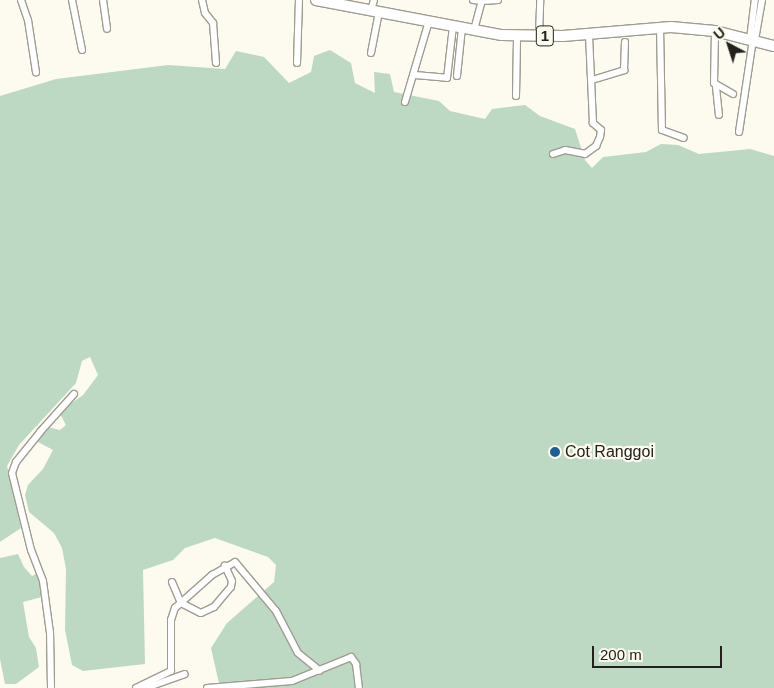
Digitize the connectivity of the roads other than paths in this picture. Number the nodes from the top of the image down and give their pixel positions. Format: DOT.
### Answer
graph roads {
  1 [pos="20,0"];
  2 [pos="72,0"];
  3 [pos="103,0"];
  4 [pos="202,0"];
  5 [pos="299,0"];
  6 [pos="316,0"];
  7 [pos="374,0"];
  8 [pos="473,0"];
  9 [pos="498,0"];
  10 [pos="540,0"];
  11 [pos="482,1"];
  12 [pos="758,3"];
  13 [pos="375,11"];
  14 [pos="429,21"];
  15 [pos="458,27"];
  16 [pos="660,27"];
  17 [pos="107,29"];
  18 [pos="474,30"];
  19 [pos="715,31"];
  20 [pos="589,34"];
  21 [pos="516,36"];
  22 [pos="540,36"];
  23 [pos="753,39"];
  24 [pos="624,42"];
  25 [pos="774,46"];
  26 [pos="82,50"];
  27 [pos="371,53"];
  28 [pos="216,63"];
  29 [pos="297,63"];
  30 [pos="36,72"];
  31 [pos="415,74"];
  32 [pos="457,76"];
  33 [pos="592,80"];
  34 [pos="716,87"];
  35 [pos="733,94"];
  36 [pos="516,96"];
  37 [pos="405,102"];
  38 [pos="720,116"];
  39 [pos="739,132"];
  40 [pos="684,138"];
  41 [pos="553,154"];
  42 [pos="74,394"];
  43 [pos="225,566"];
  44 [pos="172,582"];
  45 [pos="181,603"];
  46 [pos="320,671"];
  47 [pos="185,674"];
  48 [pos="51,688"];
  49 [pos="136,688"];
  50 [pos="146,688"];
  51 [pos="207,688"];
  52 [pos="359,688"];
  1 -- 30 [label="street"];
  2 -- 26 [label="street"];
  3 -- 17 [label="street"];
  4 -- 28 [label="street"];
  5 -- 29 [label="street"];
  6 -- 13 [label="highway, 1"];
  7 -- 13 [label="street"];
  8 -- 11 [label="street"];
  9 -- 11 [label="street"];
  10 -- 22 [label="street"];
  11 -- 18 [label="street"];
  12 -- 23 [label="street"];
  13 -- 14 [label="highway, 1"];
  13 -- 27 [label="street"];
  14 -- 15 [label="highway, 1"];
  14 -- 31 [label="street"];
  15 -- 18 [label="highway, 1"];
  15 -- 31 [label="street"];
  15 -- 32 [label="street"];
  16 -- 19 [label="highway, 1"];
  16 -- 20 [label="highway, 1"];
  16 -- 40 [label="street"];
  18 -- 21 [label="highway, 1"];
  19 -- 23 [label="highway, 1"];
  19 -- 34 [label="street"];
  20 -- 22 [label="highway, 1"];
  20 -- 33 [label="street"];
  21 -- 22 [label="highway, 1"];
  21 -- 36 [label="street"];
  23 -- 25 [label="highway, 1"];
  23 -- 39 [label="street"];
  24 -- 33 [label="street"];
  31 -- 37 [label="street"];
  33 -- 41 [label="street"];
  34 -- 35 [label="street"];
  34 -- 38 [label="street"];
  42 -- 48 [label="street"];
  43 -- 45 [label="street"];
  43 -- 45 [label="street"];
  43 -- 46 [label="street"];
  44 -- 45 [label="street"];
  45 -- 49 [label="street"];
  46 -- 51 [label="street"];
  46 -- 52 [label="street"];
  47 -- 50 [label="street"];
}
